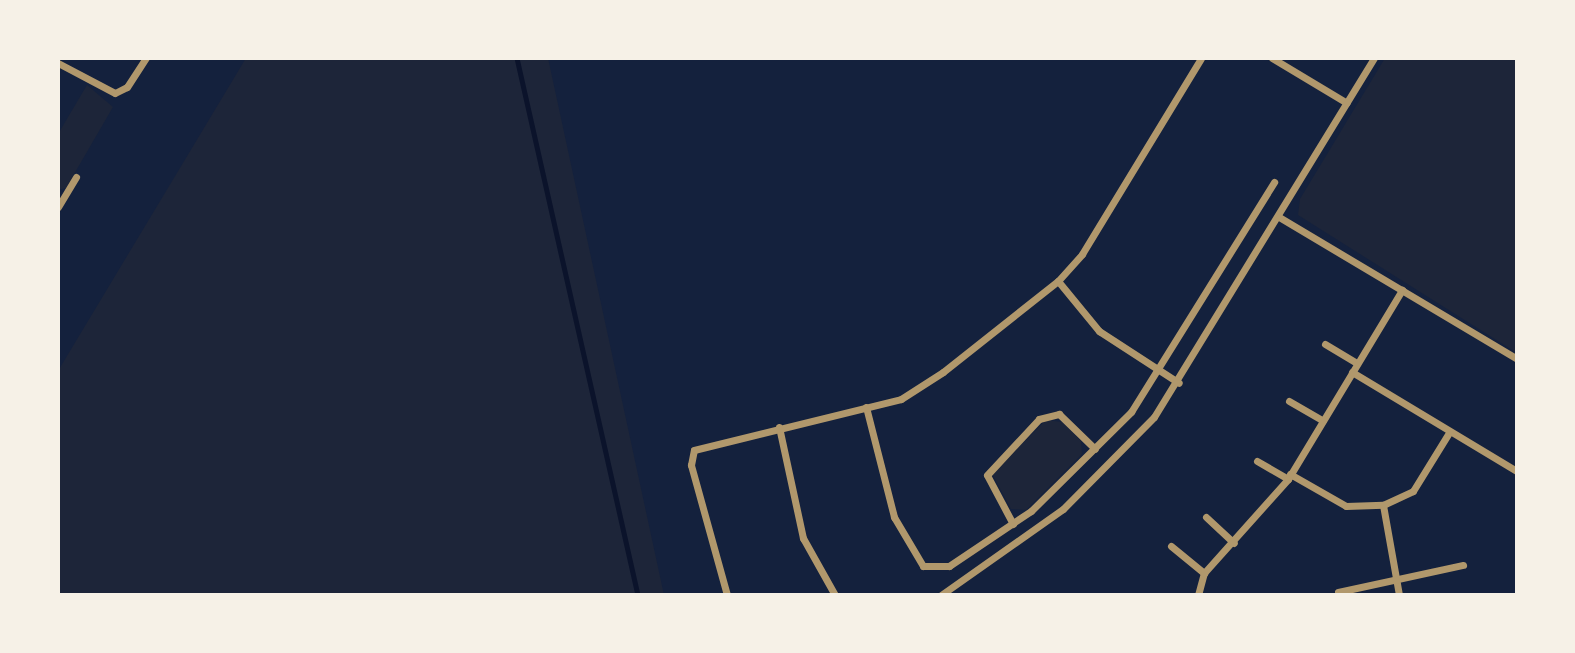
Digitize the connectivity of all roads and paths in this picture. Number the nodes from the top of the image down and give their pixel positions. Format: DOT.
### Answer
graph roads {
  1 [pos="146,58"];
  2 [pos="1201,58"];
  3 [pos="1272,58"];
  4 [pos="1374,58"];
  5 [pos="58,63"];
  6 [pos="1347,103"];
  7 [pos="76,177"];
  8 [pos="1274,182"];
  9 [pos="59,201"];
  10 [pos="1279,217"];
  11 [pos="1058,281"];
  12 [pos="1402,290"];
  13 [pos="1325,344"];
  14 [pos="1517,359"];
  15 [pos="1357,363"];
  16 [pos="1160,371"];
  17 [pos="1352,372"];
  18 [pos="1179,383"];
  19 [pos="1289,401"];
  20 [pos="866,407"];
  21 [pos="1323,421"];
  22 [pos="779,427"];
  23 [pos="1450,431"];
  24 [pos="1095,449"];
  25 [pos="1257,461"];
  26 [pos="1517,471"];
  27 [pos="1289,477"];
  28 [pos="1383,505"];
  29 [pos="1206,517"];
  30 [pos="1013,524"];
  31 [pos="1234,542"];
  32 [pos="1171,546"];
  33 [pos="1463,565"];
  34 [pos="1204,573"];
  35 [pos="1397,579"];
  36 [pos="1338,592"];
  37 [pos="946,594"];
  38 [pos="727,595"];
  39 [pos="835,595"];
  40 [pos="1198,595"];
  41 [pos="1399,595"];
  1 -- 5 [label="street"];
  2 -- 11 [label="street"];
  3 -- 6 [label="street"];
  4 -- 6 [label="street"];
  6 -- 10 [label="street"];
  7 -- 9 [label="street"];
  8 -- 16 [label="street"];
  10 -- 12 [label="street"];
  10 -- 18 [label="street"];
  11 -- 16 [label="street"];
  11 -- 20 [label="street"];
  12 -- 14 [label="street"];
  12 -- 15 [label="street"];
  13 -- 15 [label="street"];
  15 -- 17 [label="street"];
  16 -- 18 [label="street"];
  16 -- 24 [label="street"];
  17 -- 21 [label="street"];
  17 -- 23 [label="street"];
  18 -- 37 [label="street"];
  19 -- 21 [label="street"];
  20 -- 22 [label="street"];
  20 -- 30 [label="street"];
  21 -- 27 [label="street"];
  22 -- 38 [label="street"];
  22 -- 39 [label="street"];
  23 -- 26 [label="street"];
  23 -- 28 [label="street"];
  24 -- 30 [label="street"];
  24 -- 30 [label="street"];
  25 -- 27 [label="street"];
  27 -- 28 [label="street"];
  27 -- 31 [label="street"];
  28 -- 35 [label="street"];
  29 -- 31 [label="street"];
  31 -- 34 [label="street"];
  32 -- 34 [label="street"];
  33 -- 35 [label="street"];
  34 -- 40 [label="street"];
  35 -- 36 [label="street"];
  35 -- 41 [label="street"];
}
